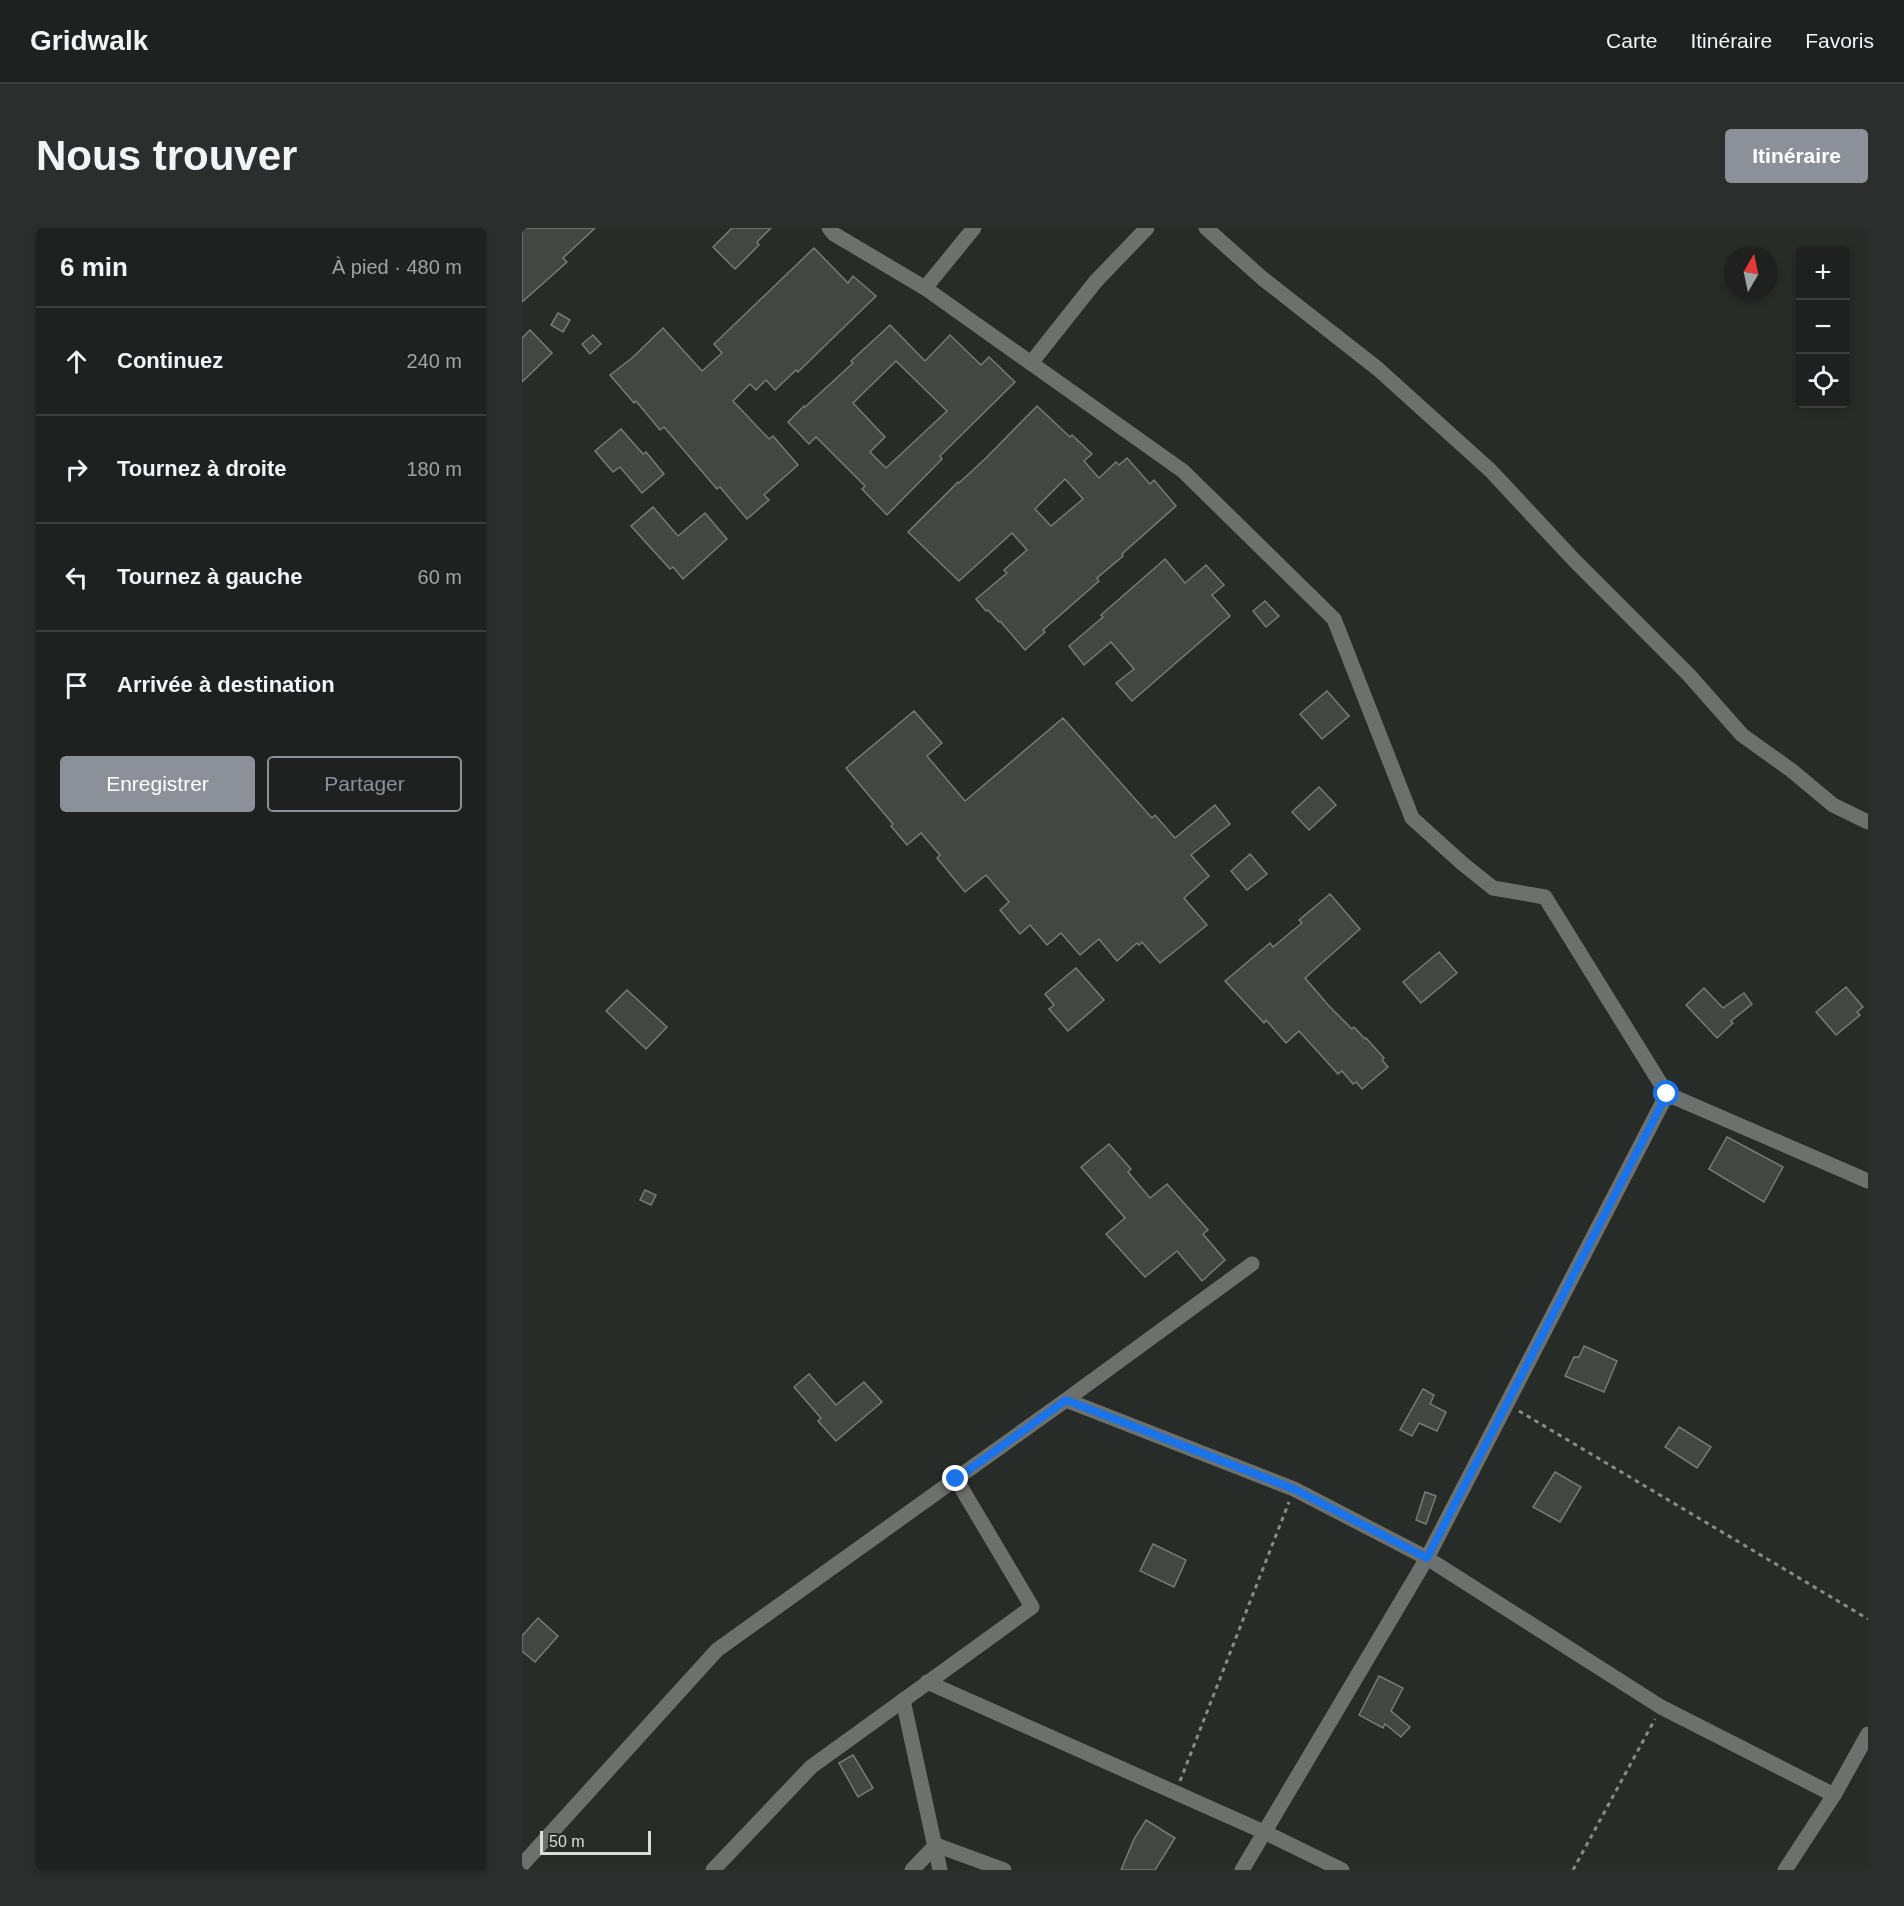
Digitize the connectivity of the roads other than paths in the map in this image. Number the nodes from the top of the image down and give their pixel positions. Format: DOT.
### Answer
graph roads {
  1 [pos="829,228"];
  2 [pos="974,228"];
  3 [pos="1148,228"];
  4 [pos="1206,228"];
  5 [pos="925,288"];
  6 [pos="1031,363"];
  7 [pos="1868,822"];
  8 [pos="1667,1094"];
  9 [pos="1868,1181"];
  10 [pos="1252,1264"];
  11 [pos="1066,1400"];
  12 [pos="956,1479"];
  13 [pos="1427,1558"];
  14 [pos="927,1682"];
  15 [pos="903,1700"];
  16 [pos="1868,1734"];
  17 [pos="1834,1795"];
  18 [pos="1264,1832"];
  19 [pos="936,1845"];
  20 [pos="522,1865"];
  21 [pos="713,1870"];
  22 [pos="912,1870"];
  23 [pos="940,1870"];
  24 [pos="1004,1870"];
  25 [pos="1242,1870"];
  26 [pos="1342,1870"];
  27 [pos="1785,1870"];
  1 -- 5 [label="street"];
  2 -- 5 [label="street"];
  3 -- 6 [label="street"];
  4 -- 7 [label="street"];
  5 -- 6 [label="street"];
  6 -- 8 [label="street"];
  8 -- 9 [label="street"];
  8 -- 13 [label="street"];
  10 -- 11 [label="street"];
  11 -- 12 [label="street"];
  11 -- 13 [label="street"];
  12 -- 14 [label="street"];
  12 -- 20 [label="street"];
  13 -- 17 [label="street"];
  13 -- 18 [label="street"];
  14 -- 15 [label="street"];
  14 -- 18 [label="street"];
  15 -- 19 [label="street"];
  15 -- 21 [label="street"];
  16 -- 17 [label="street"];
  17 -- 27 [label="street"];
  18 -- 25 [label="street"];
  18 -- 26 [label="street"];
  19 -- 22 [label="street"];
  19 -- 23 [label="street"];
  19 -- 24 [label="street"];
}
